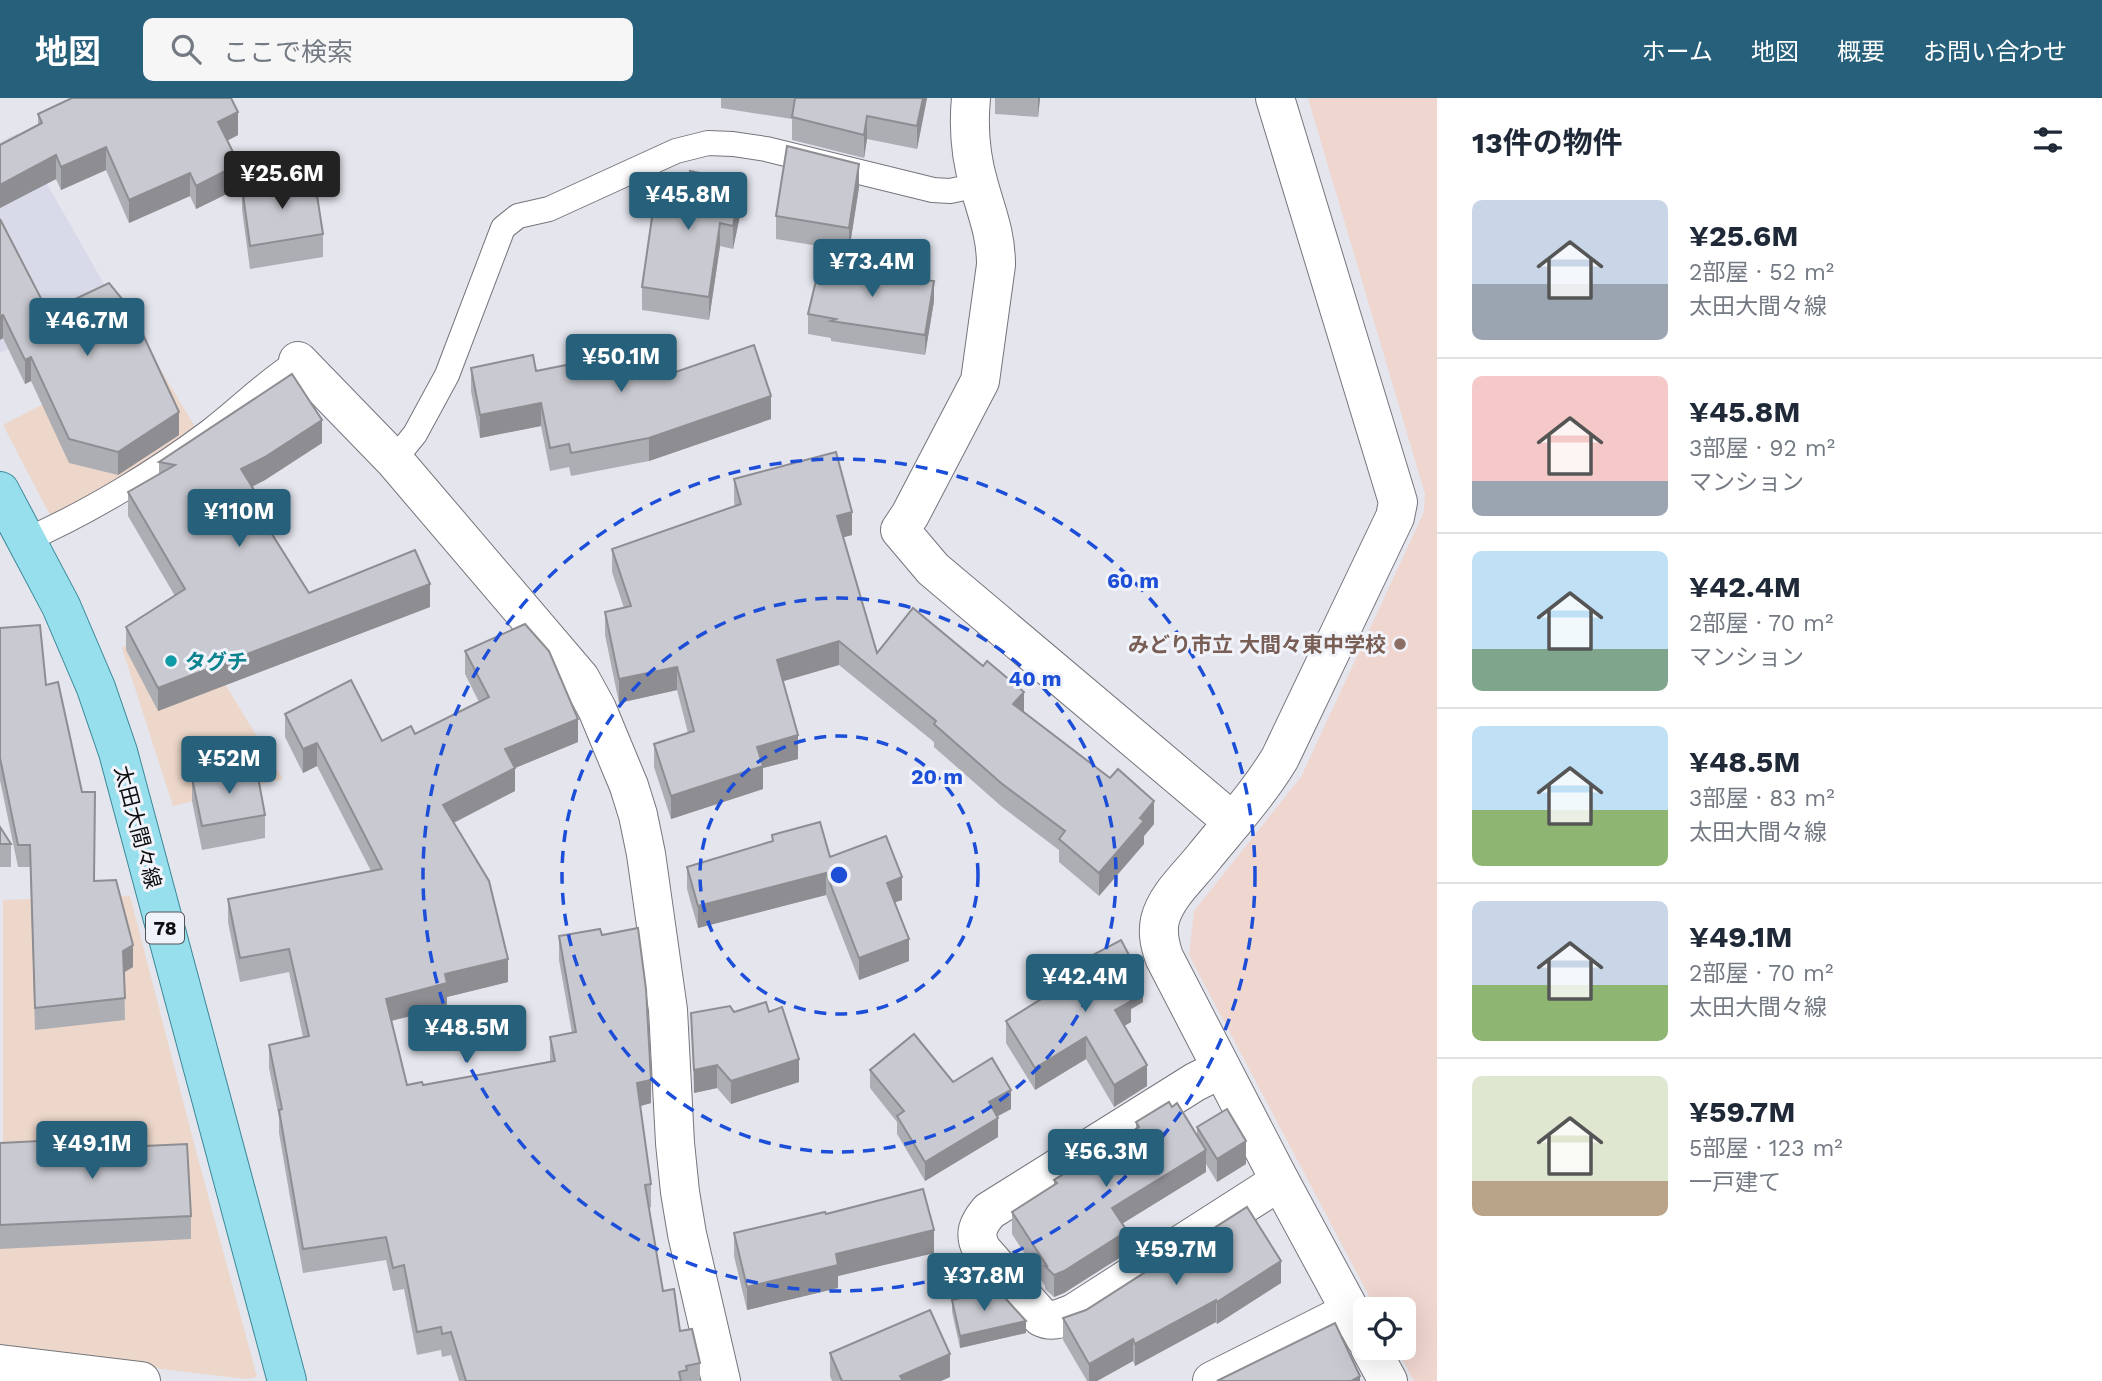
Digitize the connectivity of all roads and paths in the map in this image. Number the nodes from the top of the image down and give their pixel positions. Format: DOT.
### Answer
graph roads {
  1 [pos="971,98"];
  2 [pos="1275,98"];
  3 [pos="979,185"];
  4 [pos="298,361"];
  5 [pos="394,460"];
  6 [pos="0,491"];
  7 [pos="26,540"];
  8 [pos="1233,822"];
  9 [pos="1221,1069"];
  10 [pos="1280,1181"];
  11 [pos="1353,1316"];
  12 [pos="1353,1327"];
  13 [pos="1377,1360"];
  14 [pos="0,1364"];
  15 [pos="141,1381"];
  16 [pos="288,1381"];
  17 [pos="721,1381"];
  18 [pos="1212,1381"];
  19 [pos="1388,1381"];
  1 -- 3 [label="street"];
  2 -- 8 [label="street"];
  3 -- 5 [label="lane"];
  3 -- 8 [label="street"];
  4 -- 5 [label="street"];
  4 -- 7 [label="lane"];
  5 -- 17 [label="street"];
  6 -- 7 [label="main road, 太田大間々線 / 78"];
  7 -- 16 [label="main road, 太田大間々線 / 78"];
  8 -- 9 [label="street"];
  9 -- 10 [label="street"];
  9 -- 10 [label="street"];
  10 -- 11 [label="street"];
  12 -- 18 [label="street"];
  13 -- 19 [label="street"];
  14 -- 15 [label="street"];
}
